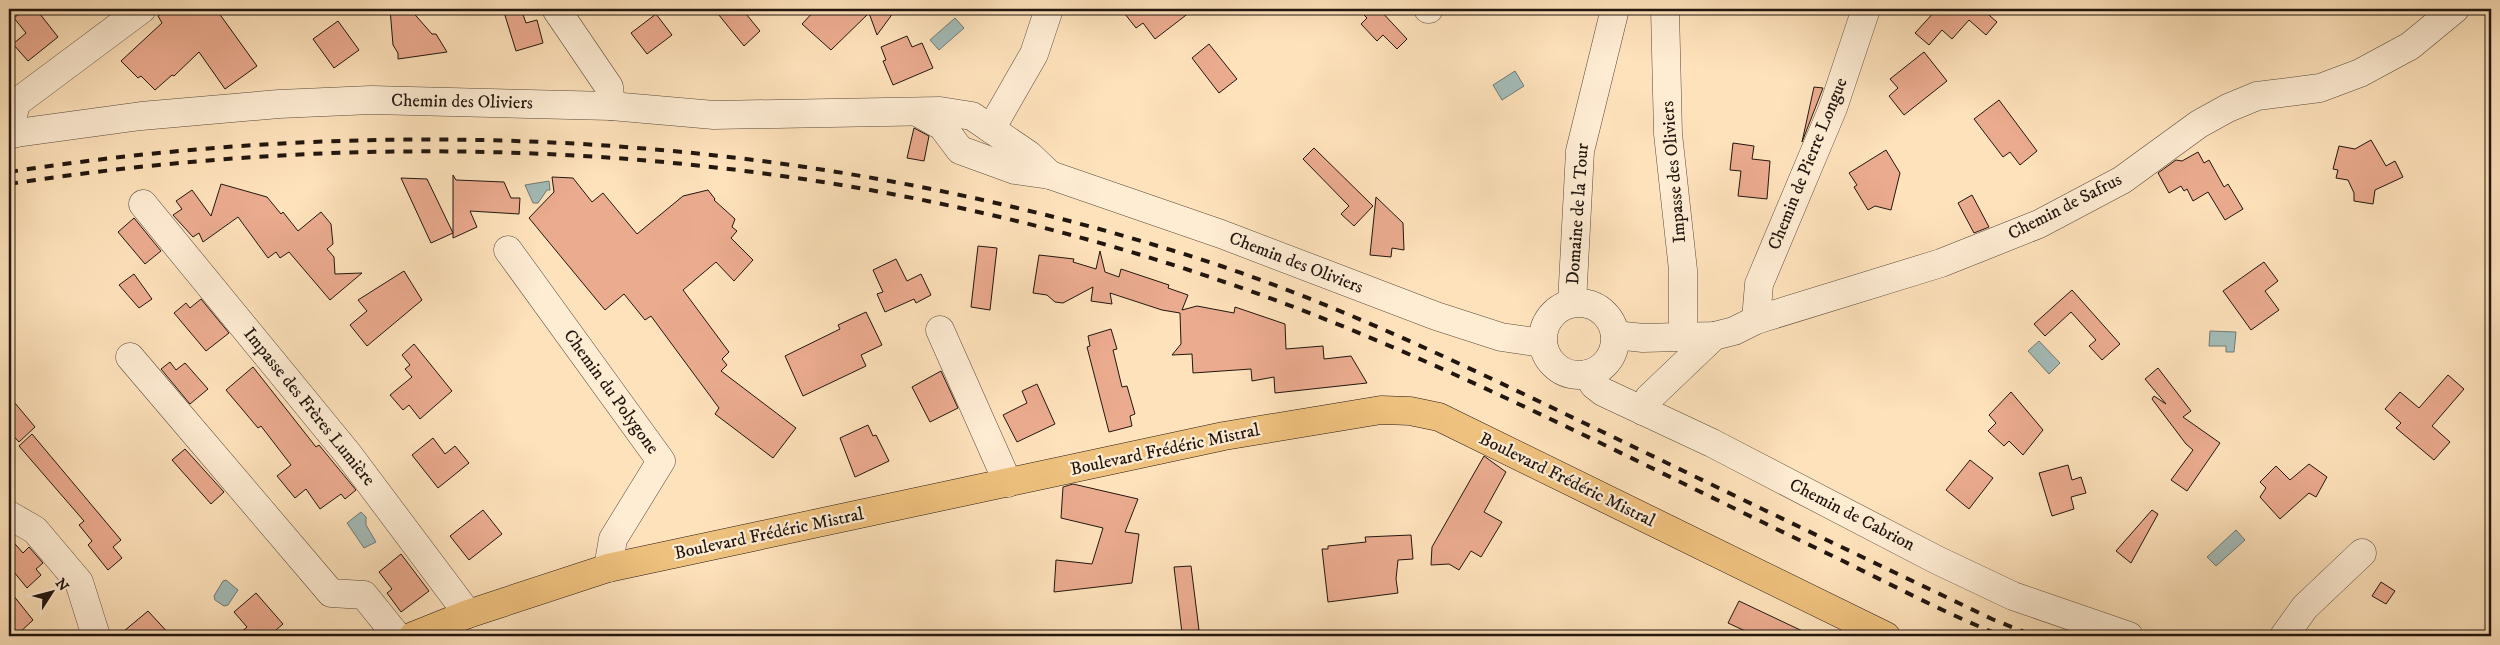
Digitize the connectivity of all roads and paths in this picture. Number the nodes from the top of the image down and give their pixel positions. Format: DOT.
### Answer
graph roads {
  1 [pos="142,9"];
  2 [pos="556,9"];
  3 [pos="1049,9"];
  4 [pos="1615,9"];
  5 [pos="1665,9"];
  6 [pos="1866,9"];
  7 [pos="2455,9"];
  8 [pos="12,99"];
  9 [pos="611,106"];
  10 [pos="917,112"];
  11 [pos="991,129"];
  12 [pos="11,134"];
  13 [pos="1050,174"];
  14 [pos="143,204"];
  15 [pos="508,250"];
  16 [pos="1572,303"];
  17 [pos="1756,320"];
  18 [pos="940,330"];
  19 [pos="1614,335"];
  20 [pos="1683,336"];
  21 [pos="1714,336"];
  22 [pos="1543,343"];
  23 [pos="130,357"];
  24 [pos="1586,374"];
  25 [pos="1643,410"];
  26 [pos="1008,484"];
  27 [pos="9,515"];
  28 [pos="2362,553"];
  29 [pos="608,568"];
  30 [pos="468,614"];
  31 [pos="96,636"];
  32 [pos="397,636"];
  33 [pos="413,636"];
  34 [pos="1886,636"];
  35 [pos="2129,636"];
  36 [pos="2284,636"];
  1 -- 8 [label="street"];
  2 -- 9 [label="street"];
  3 -- 11 [label="street"];
  4 -- 16 [label="street, Domaine de la Tour"];
  5 -- 20 [label="street, Impasse des Oliviers"];
  6 -- 17 [label="street, Chemin de Pierre Longue"];
  7 -- 17 [label="street, Chemin de Safrus"];
  8 -- 12 [label="street"];
  9 -- 10 [label="street, Chemin des Oliviers"];
  9 -- 12 [label="street, Chemin des Oliviers"];
  10 -- 11 [label="street, Chemin des Oliviers"];
  10 -- 13 [label="street, Chemin des Oliviers"];
  11 -- 13 [label="street, Chemin des Oliviers"];
  13 -- 22 [label="street, Chemin des Oliviers"];
  14 -- 30 [label="street, Impasse des Frères Lumière"];
  15 -- 29 [label="street, Chemin du Polygone"];
  16 -- 19 [label="street"];
  16 -- 22 [label="street"];
  17 -- 21 [label="street, Chemin de Safrus"];
  18 -- 26 [label="street"];
  19 -- 20 [label="street, Chemin de Safrus"];
  19 -- 24 [label="street"];
  20 -- 21 [label="street, Chemin de Safrus"];
  21 -- 25 [label="street"];
  22 -- 24 [label="street"];
  23 -- 32 [label="street"];
  24 -- 25 [label="street, Chemin de Cabrion"];
  25 -- 35 [label="street, Chemin de Cabrion"];
  26 -- 29 [label="main road, Boulevard Frédéric Mistral"];
  26 -- 34 [label="main road, Boulevard Frédéric Mistral"];
  27 -- 31 [label="street"];
  28 -- 36 [label="street"];
  29 -- 30 [label="main road, Boulevard Frédéric Mistral"];
  30 -- 33 [label="main road, Boulevard Frédéric Mistral"];
}
